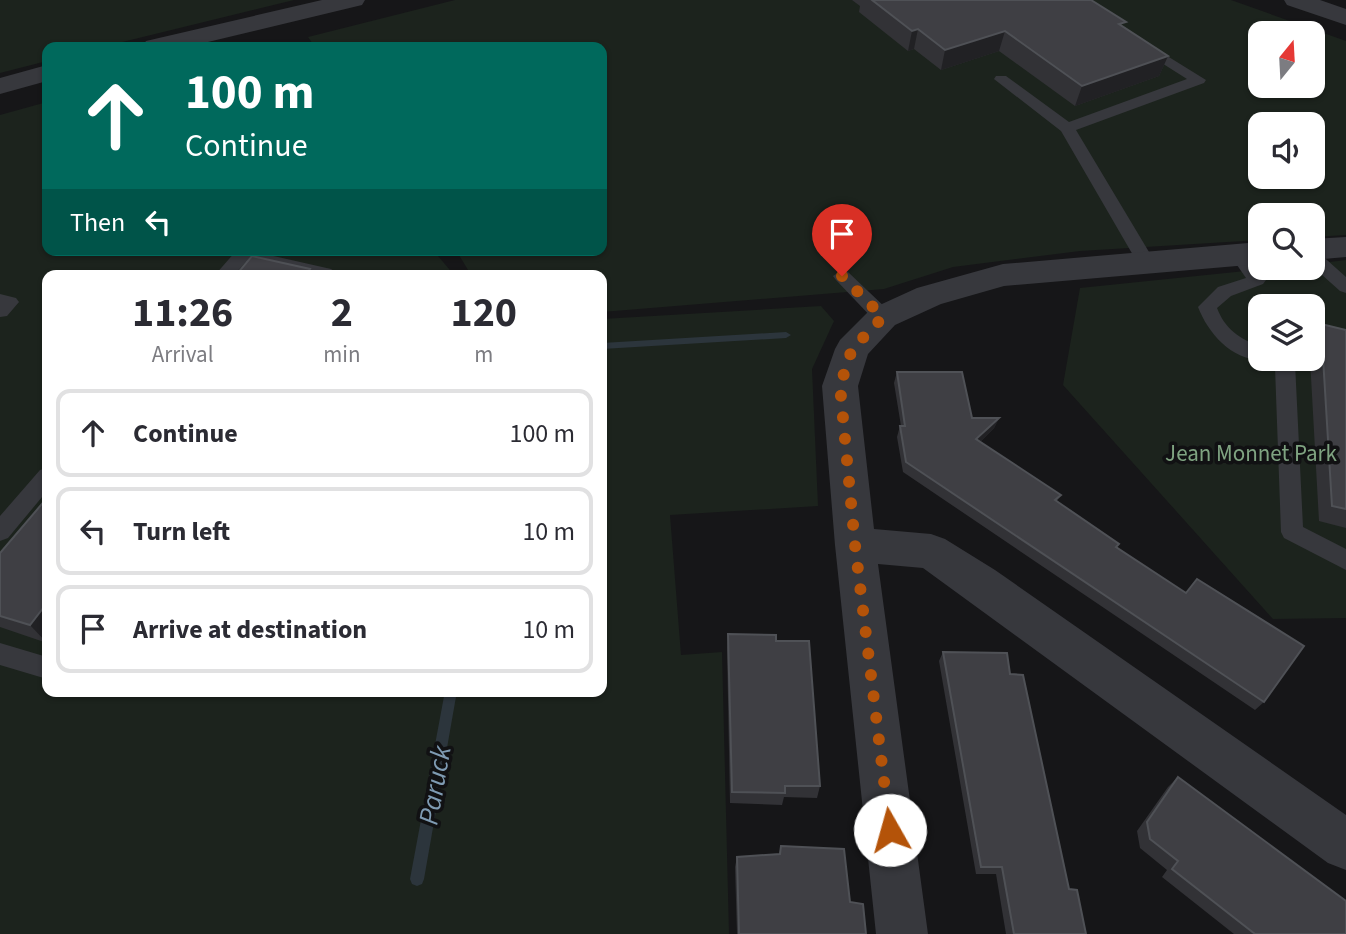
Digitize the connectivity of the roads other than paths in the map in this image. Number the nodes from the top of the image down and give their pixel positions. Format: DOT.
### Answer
graph roads {
  1 [pos="353,0"];
  2 [pos="1296,0"];
  3 [pos="1318,0"];
  4 [pos="1346,9"];
  5 [pos="1346,17"];
  6 [pos="1129,36"];
  7 [pos="176,42"];
  8 [pos="42,74"];
  9 [pos="1001,79"];
  10 [pos="0,86"];
  11 [pos="1067,128"];
  12 [pos="1346,247"];
  13 [pos="1325,249"];
  14 [pos="1248,254"];
  15 [pos="241,256"];
  16 [pos="246,256"];
  17 [pos="1146,262"];
  18 [pos="1325,268"];
  19 [pos="228,270"];
  20 [pos="309,270"];
  21 [pos="842,276"];
  22 [pos="1257,280"];
  23 [pos="1346,287"];
  24 [pos="0,300"];
  25 [pos="0,311"];
  26 [pos="883,317"];
  27 [pos="1248,350"];
  28 [pos="1285,371"];
  29 [pos="42,482"];
  30 [pos="0,532"];
  31 [pos="855,545"];
  32 [pos="1346,560"];
  33 [pos="0,654"];
  34 [pos="42,667"];
  35 [pos="1346,845"];
  36 [pos="902,934"];
  1 -- 7 [label="street"];
  2 -- 5 [label="street"];
  3 -- 4 [label="street"];
  6 -- 11 [label="lane"];
  8 -- 10 [label="street"];
  9 -- 11 [label="lane"];
  11 -- 17 [label="lane"];
  12 -- 13 [label="street"];
  14 -- 17 [label="street"];
  15 -- 19 [label="lane"];
  16 -- 20 [label="lane"];
  17 -- 26 [label="street"];
  18 -- 23 [label="lane"];
  21 -- 26 [label="lane"];
  22 -- 27 [label="lane"];
  24 -- 25 [label="lane"];
  26 -- 31 [label="street"];
  28 -- 32 [label="lane"];
  29 -- 30 [label="lane"];
  31 -- 35 [label="street"];
  31 -- 36 [label="street"];
  33 -- 34 [label="lane"];
}
